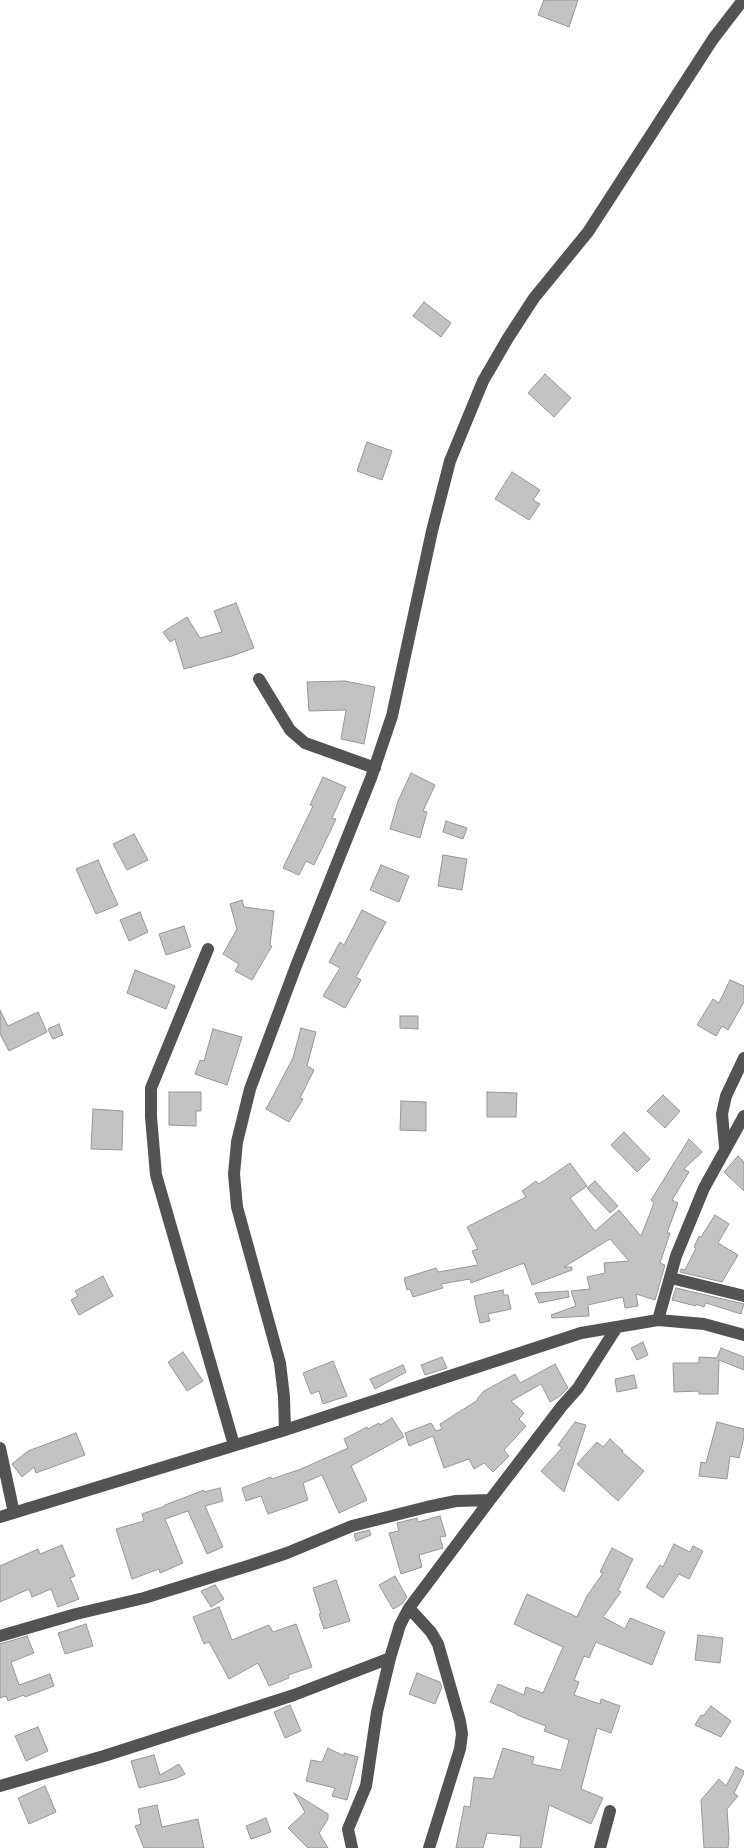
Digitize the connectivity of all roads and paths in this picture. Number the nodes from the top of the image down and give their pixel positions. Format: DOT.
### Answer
graph roads {
  1 [pos="744,0"];
  2 [pos="259,679"];
  3 [pos="374,768"];
  4 [pos="208,949"];
  5 [pos="744,1058"];
  6 [pos="744,1116"];
  7 [pos="725,1147"];
  8 [pos="671,1278"];
  9 [pos="744,1296"];
  10 [pos="658,1320"];
  11 [pos="616,1326"];
  12 [pos="744,1336"];
  13 [pos="285,1430"];
  14 [pos="234,1445"];
  15 [pos="0,1448"];
  16 [pos="490,1500"];
  17 [pos="14,1513"];
  18 [pos="0,1517"];
  19 [pos="409,1608"];
  20 [pos="0,1636"];
  21 [pos="390,1658"];
  22 [pos="0,1786"];
  23 [pos="610,1811"];
  24 [pos="352,1848"];
  25 [pos="429,1848"];
  26 [pos="600,1848"];
  1 -- 3 [label="street"];
  2 -- 3 [label="street"];
  3 -- 13 [label="street"];
  4 -- 14 [label="street"];
  5 -- 7 [label="street"];
  6 -- 7 [label="street"];
  7 -- 8 [label="street"];
  8 -- 9 [label="street"];
  8 -- 10 [label="street"];
  10 -- 11 [label="street"];
  10 -- 12 [label="street"];
  11 -- 13 [label="street"];
  11 -- 16 [label="street"];
  13 -- 14 [label="street"];
  14 -- 17 [label="street"];
  15 -- 17 [label="street"];
  16 -- 19 [label="street"];
  16 -- 20 [label="street"];
  17 -- 18 [label="street"];
  19 -- 21 [label="street"];
  19 -- 25 [label="street"];
  21 -- 22 [label="street"];
  21 -- 24 [label="street"];
  23 -- 26 [label="street"];
}
